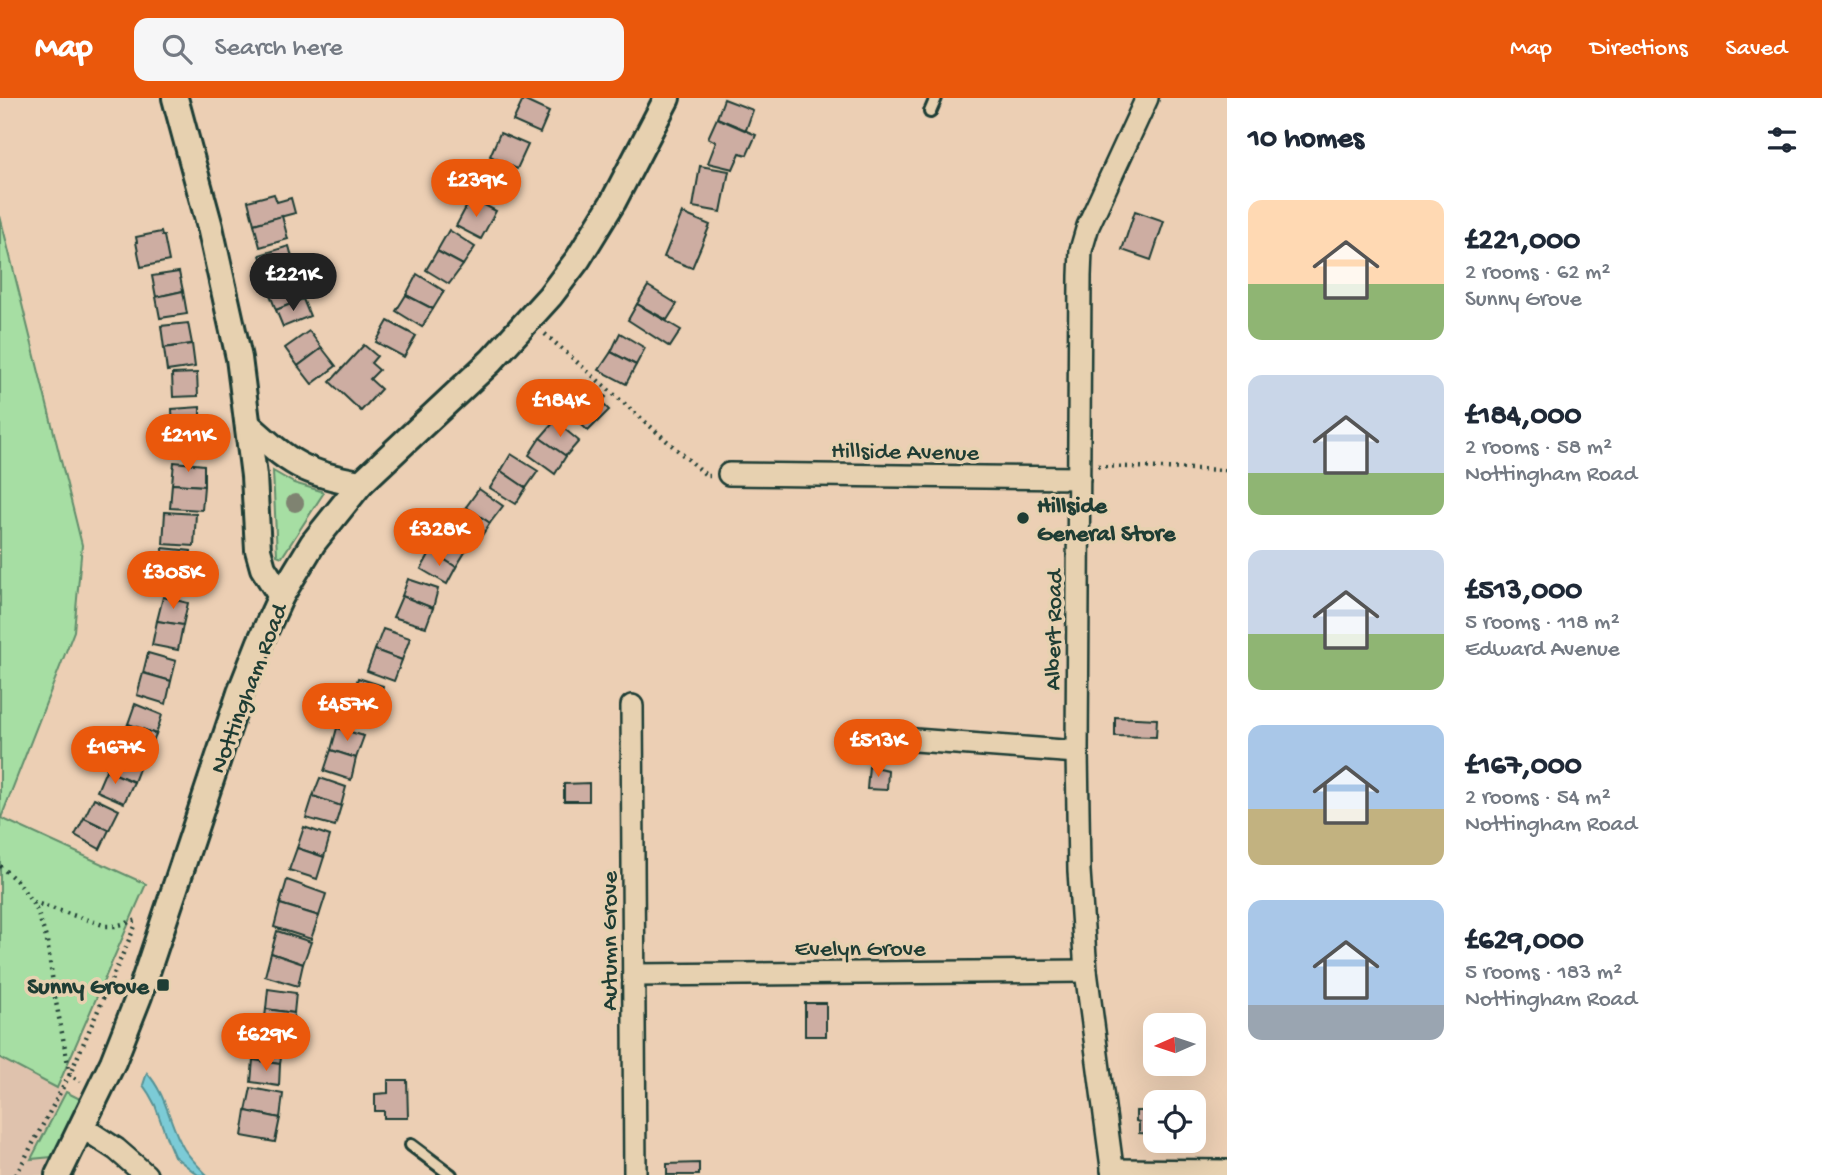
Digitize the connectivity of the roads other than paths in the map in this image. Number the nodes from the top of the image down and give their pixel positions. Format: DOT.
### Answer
graph roads {
  1 [pos="175,98"];
  2 [pos="667,98"];
  3 [pos="936,98"];
  4 [pos="1147,98"];
  5 [pos="930,113"];
  6 [pos="248,425"];
  7 [pos="1079,472"];
  8 [pos="729,474"];
  9 [pos="361,483"];
  10 [pos="281,596"];
  11 [pos="632,706"];
  12 [pos="902,739"];
  13 [pos="1077,752"];
  14 [pos="1086,971"];
  15 [pos="634,975"];
  16 [pos="82,1127"];
  17 [pos="411,1145"];
  18 [pos="1227,1171"];
  19 [pos="1112,1173"];
  20 [pos="58,1175"];
  21 [pos="146,1175"];
  22 [pos="452,1175"];
  23 [pos="635,1175"];
  1 -- 6 [label="street"];
  2 -- 9 [label="street, Nottingham Road"];
  3 -- 5 [label="lane"];
  4 -- 7 [label="street, Albert Road"];
  6 -- 9 [label="street"];
  6 -- 10 [label="street"];
  7 -- 8 [label="street, Hillside Avenue"];
  7 -- 13 [label="street, Albert Road"];
  9 -- 10 [label="street, Nottingham Road"];
  10 -- 16 [label="street, Nottingham Road"];
  11 -- 15 [label="street, Autumn Grove"];
  12 -- 13 [label="street"];
  13 -- 14 [label="street, Albert Road"];
  14 -- 15 [label="street, Evelyn Grove"];
  14 -- 19 [label="street, Albert Road"];
  15 -- 23 [label="street, Autumn Grove"];
  16 -- 20 [label="street, Nottingham Road"];
  16 -- 21 [label="street"];
  17 -- 22 [label="lane"];
  18 -- 19 [label="street"];
}
